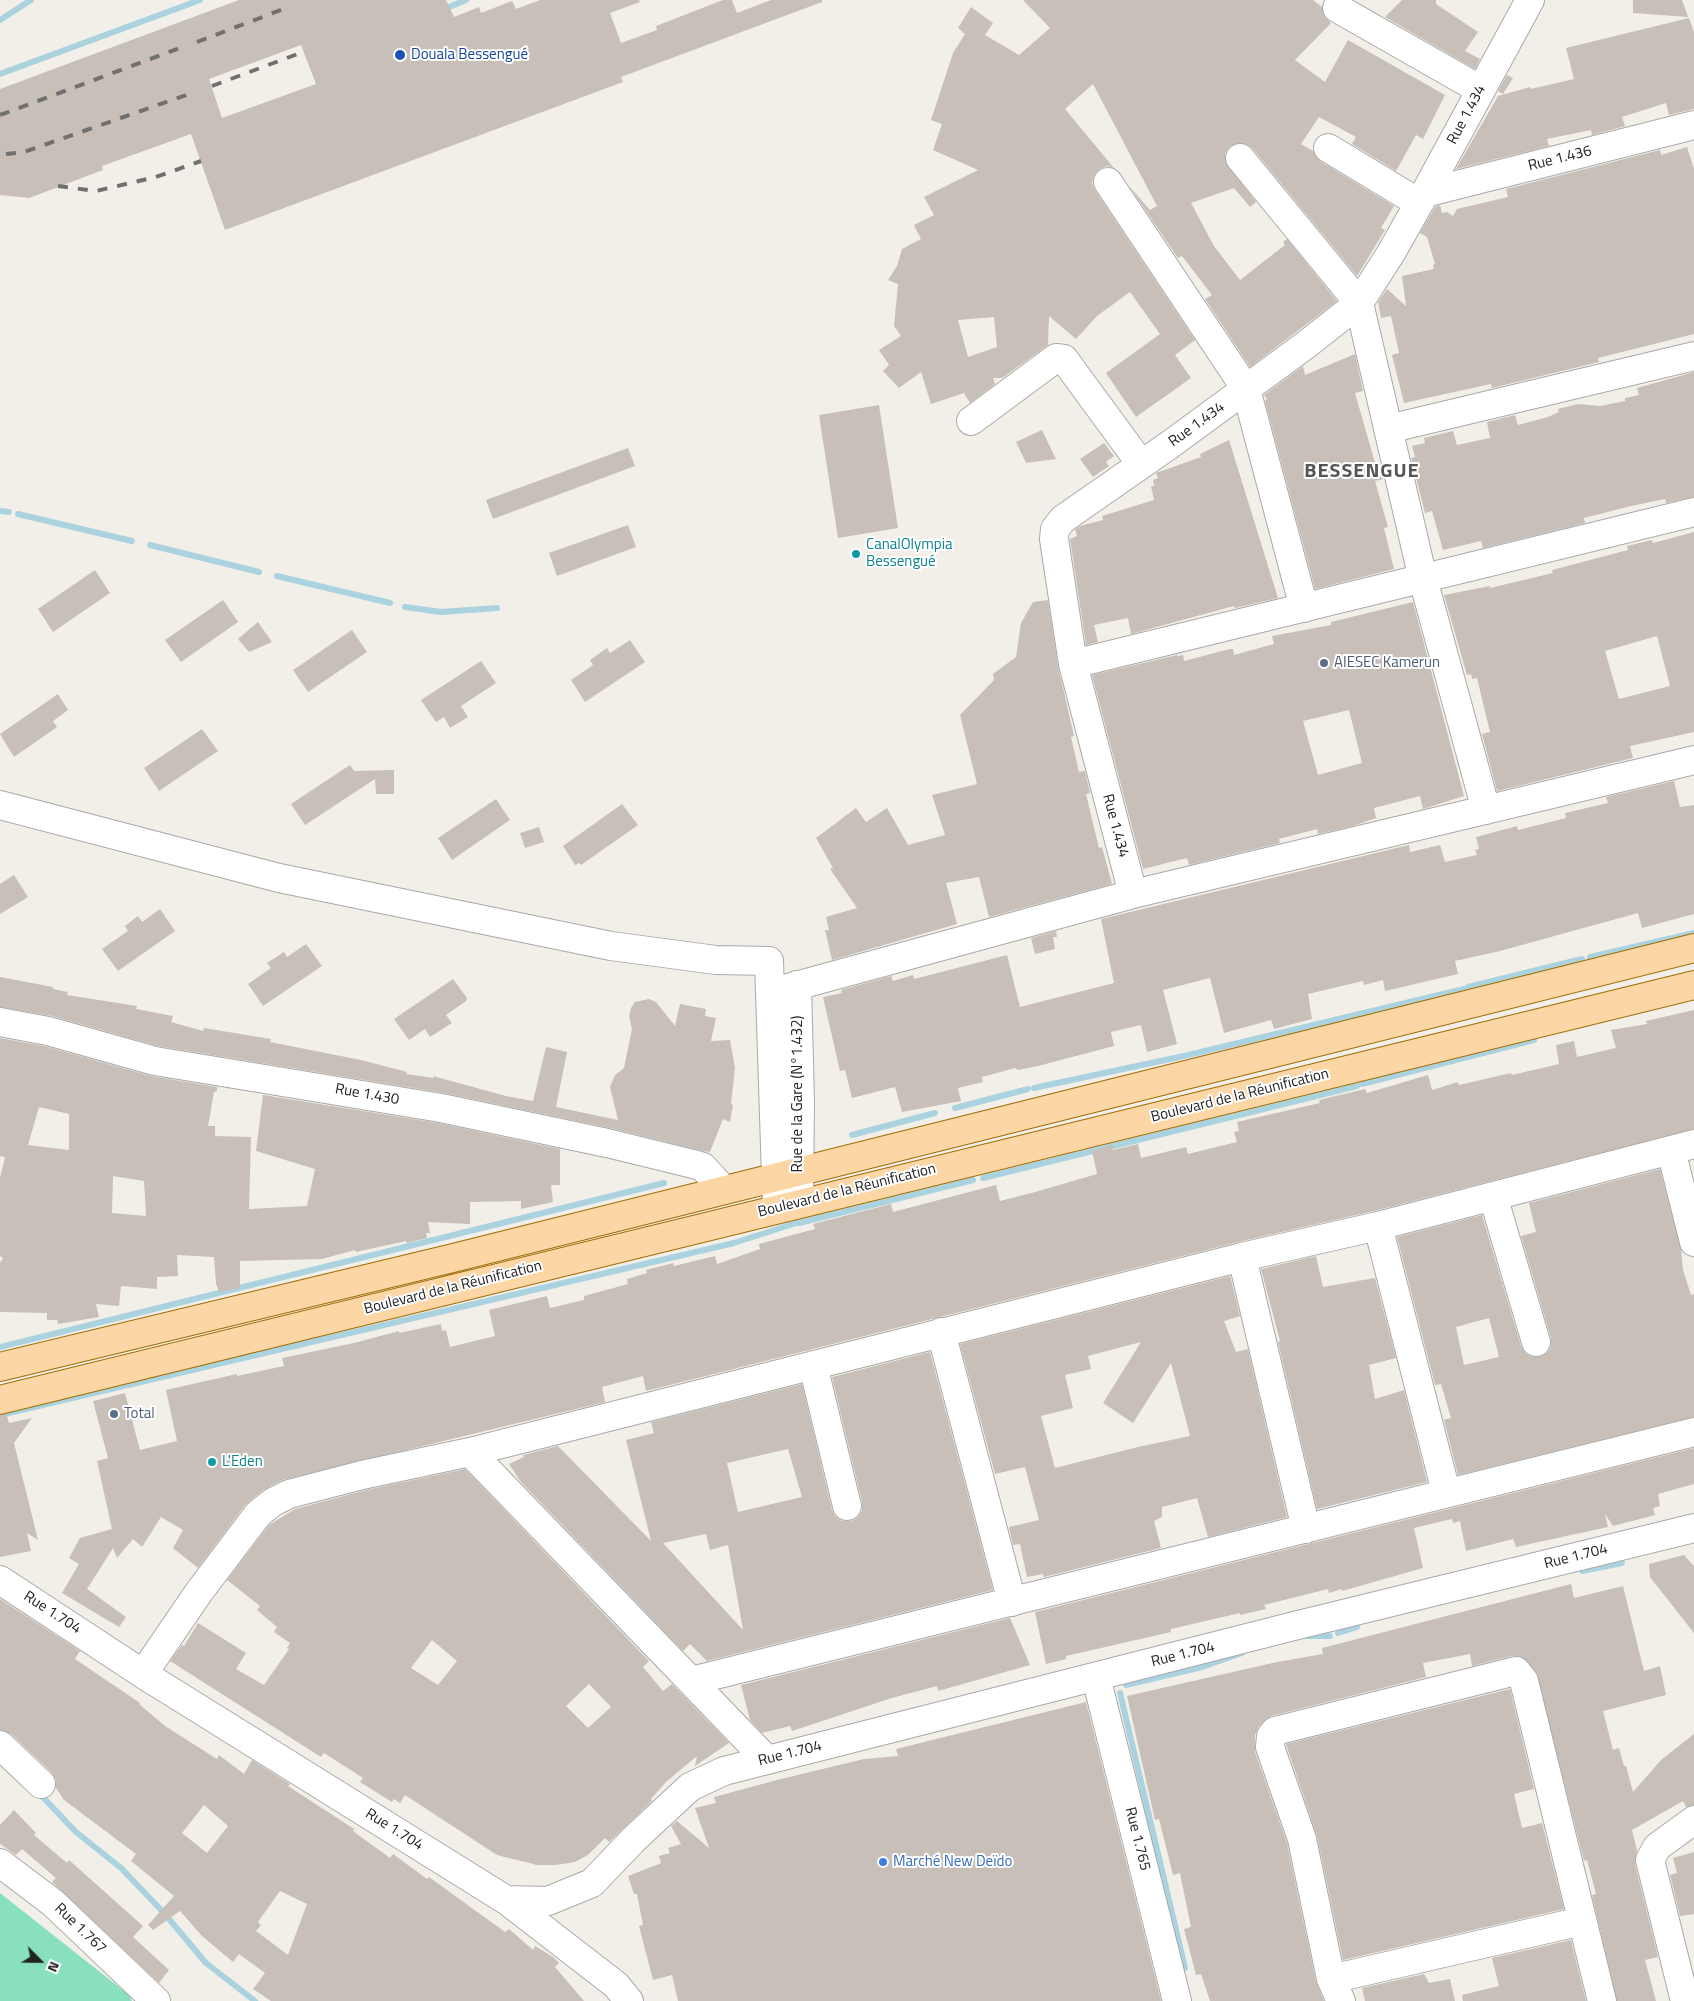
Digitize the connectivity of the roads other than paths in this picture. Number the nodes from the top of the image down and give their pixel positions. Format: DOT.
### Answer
graph roads {
  1 [pos="1530,0"];
  2 [pos="1337,8"];
  3 [pos="1480,90"];
  4 [pos="1694,125"];
  5 [pos="1328,148"];
  6 [pos="1240,158"];
  7 [pos="1108,182"];
  8 [pos="1422,198"];
  9 [pos="1359,303"];
  10 [pos="1694,356"];
  11 [pos="1246,389"];
  12 [pos="971,420"];
  13 [pos="1388,429"];
  14 [pos="1141,464"];
  15 [pos="1694,512"];
  16 [pos="1423,579"];
  17 [pos="1304,608"];
  18 [pos="1073,664"];
  19 [pos="1694,760"];
  20 [pos="0,805"];
  21 [pos="1486,810"];
  22 [pos="1133,894"];
  23 [pos="1694,948"];
  24 [pos="797,985"];
  25 [pos="1694,985"];
  26 [pos="770,993"];
  27 [pos="0,1022"];
  28 [pos="1683,1147"];
  29 [pos="788,1173"];
  30 [pos="724,1190"];
  31 [pos="1494,1196"];
  32 [pos="788,1206"];
  33 [pos="1378,1226"];
  34 [pos="1694,1242"];
  35 [pos="1242,1257"];
  36 [pos="941,1332"];
  37 [pos="1536,1342"];
  38 [pos="813,1365"];
  39 [pos="0,1367"];
  40 [pos="0,1400"];
  41 [pos="1694,1432"];
  42 [pos="470,1452"];
  43 [pos="1446,1492"];
  44 [pos="847,1506"];
  45 [pos="1694,1528"];
  46 [pos="1306,1529"];
  47 [pos="0,1580"];
  48 [pos="1012,1602"];
  49 [pos="143,1674"];
  50 [pos="1096,1677"];
  51 [pos="691,1681"];
  52 [pos="0,1745"];
  53 [pos="766,1759"];
  54 [pos="41,1784"];
  55 [pos="1694,1820"];
  56 [pos="0,1862"];
  57 [pos="506,1900"];
  58 [pos="1582,1921"];
  59 [pos="1336,1990"];
  60 [pos="156,2001"];
  61 [pos="629,2001"];
  62 [pos="1177,2001"];
  63 [pos="1602,2001"];
  64 [pos="1684,2001"];
  1 -- 3 [label="street, Rue 1.434"];
  2 -- 3 [label="street"];
  3 -- 8 [label="street, Rue 1.434"];
  4 -- 8 [label="street, Rue 1.436"];
  5 -- 8 [label="street"];
  6 -- 9 [label="street"];
  7 -- 11 [label="street"];
  8 -- 9 [label="street, Rue 1.434"];
  9 -- 11 [label="street, Rue 1.434"];
  9 -- 13 [label="street"];
  10 -- 13 [label="street"];
  11 -- 14 [label="street, Rue 1.434"];
  11 -- 17 [label="street"];
  12 -- 14 [label="street"];
  13 -- 16 [label="street"];
  14 -- 18 [label="street, Rue 1.434"];
  15 -- 16 [label="street"];
  16 -- 17 [label="street"];
  16 -- 21 [label="street"];
  17 -- 18 [label="street"];
  18 -- 22 [label="street, Rue 1.434"];
  19 -- 21 [label="street"];
  20 -- 26 [label="street"];
  21 -- 22 [label="street"];
  22 -- 24 [label="street"];
  23 -- 29 [label="main road"];
  24 -- 26 [label="street"];
  24 -- 29 [label="street, Rue de la Gare (N°1.432)"];
  25 -- 32 [label="main road, Boulevard de la Réunification"];
  26 -- 29 [label="street"];
  27 -- 30 [label="street, Rue 1.430"];
  28 -- 31 [label="street"];
  28 -- 34 [label="street"];
  29 -- 30 [label="main road"];
  29 -- 32 [label="street"];
  30 -- 39 [label="main road"];
  31 -- 33 [label="street"];
  31 -- 37 [label="street"];
  32 -- 40 [label="main road, Boulevard de la Réunification"];
  33 -- 35 [label="street"];
  33 -- 43 [label="street"];
  35 -- 36 [label="street"];
  35 -- 46 [label="street"];
  36 -- 38 [label="street"];
  36 -- 48 [label="street"];
  38 -- 42 [label="street"];
  38 -- 44 [label="street"];
  41 -- 43 [label="street"];
  42 -- 49 [label="street"];
  42 -- 51 [label="street"];
  43 -- 46 [label="street"];
  45 -- 50 [label="street, Rue 1.704"];
  46 -- 48 [label="street"];
  47 -- 49 [label="street, Rue 1.704"];
  48 -- 51 [label="street"];
  49 -- 57 [label="street, Rue 1.704"];
  50 -- 53 [label="street, Rue 1.704"];
  50 -- 62 [label="street, Rue 1.765"];
  51 -- 53 [label="street"];
  52 -- 54 [label="street"];
  53 -- 57 [label="street, Rue 1.704"];
  55 -- 64 [label="street"];
  56 -- 60 [label="street, Rue 1.767"];
  57 -- 61 [label="street"];
  58 -- 59 [label="street"];
  58 -- 59 [label="street"];
  58 -- 63 [label="street"];
}
